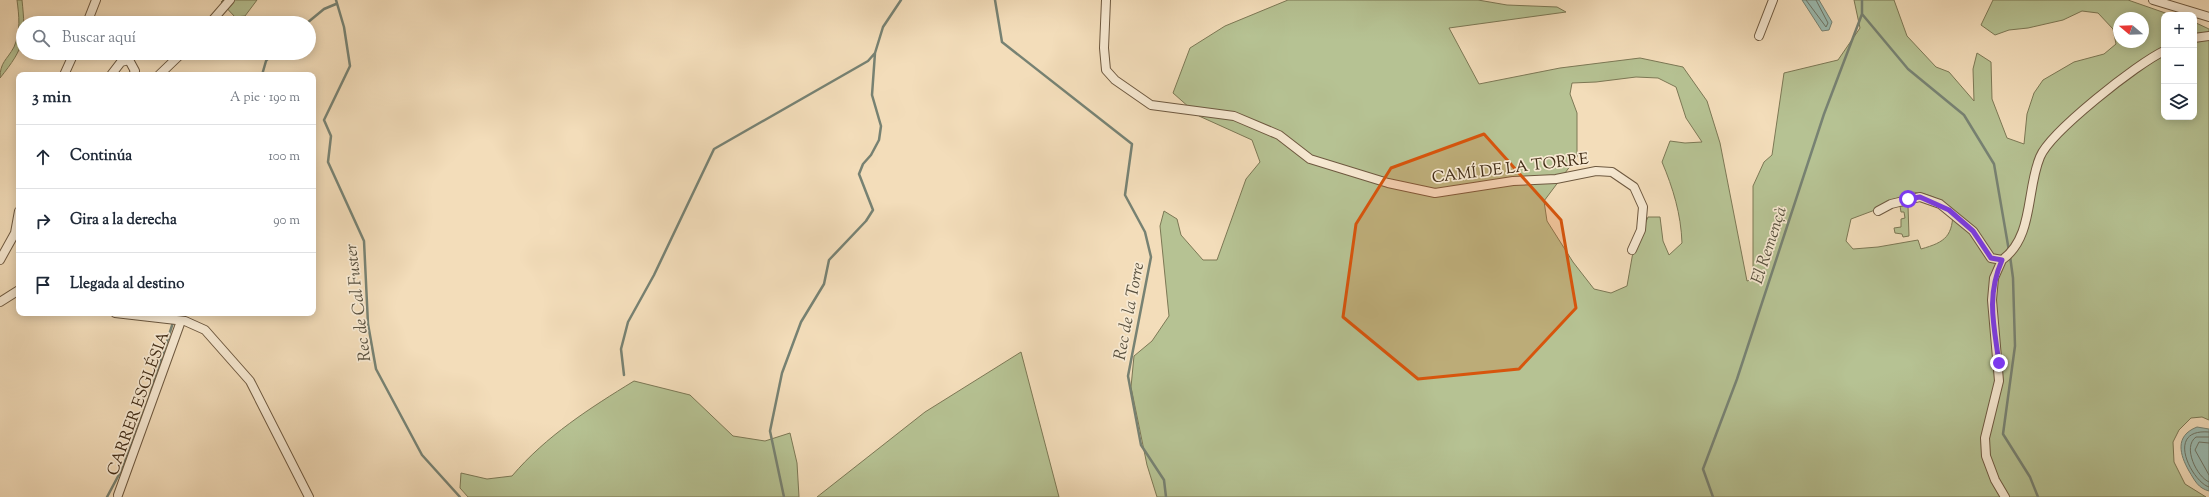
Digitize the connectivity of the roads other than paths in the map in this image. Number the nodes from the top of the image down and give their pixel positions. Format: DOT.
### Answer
graph roads {
  1 [pos="96,0"];
  2 [pos="230,0"];
  3 [pos="1106,0"];
  4 [pos="1773,0"];
  5 [pos="2153,0"];
  6 [pos="90,16"];
  7 [pos="216,16"];
  8 [pos="2209,18"];
  9 [pos="1759,36"];
  10 [pos="2209,36"];
  11 [pos="2197,38"];
  12 [pos="2161,53"];
  13 [pos="71,60"];
  14 [pos="129,60"];
  15 [pos="129,60"];
  16 [pos="175,60"];
  17 [pos="65,72"];
  18 [pos="113,72"];
  19 [pos="134,72"];
  20 [pos="162,72"];
  21 [pos="1878,211"];
  22 [pos="16,228"];
  23 [pos="1632,250"];
  24 [pos="0,260"];
  25 [pos="2002,260"];
  26 [pos="16,292"];
  27 [pos="4,300"];
  28 [pos="16,300"];
  29 [pos="137,316"];
  30 [pos="181,322"];
  31 [pos="118,495"];
  32 [pos="309,497"];
  33 [pos="2005,497"];
  1 -- 6 [label="street"];
  2 -- 7 [label="street"];
  3 -- 23 [label="street, CAMÍ DE LA TORRE"];
  4 -- 9 [label="street"];
  5 -- 8 [label="street"];
  10 -- 11 [label="street"];
  12 -- 25 [label="street"];
  13 -- 17 [label="street"];
  14 -- 18 [label="street"];
  15 -- 19 [label="street"];
  16 -- 20 [label="street"];
  21 -- 25 [label="street"];
  22 -- 24 [label="street"];
  25 -- 33 [label="street"];
  26 -- 27 [label="street"];
  27 -- 28 [label="street"];
  29 -- 30 [label="street"];
  30 -- 31 [label="street, CARRER ESGLÉSIA"];
  30 -- 32 [label="street"];
}
